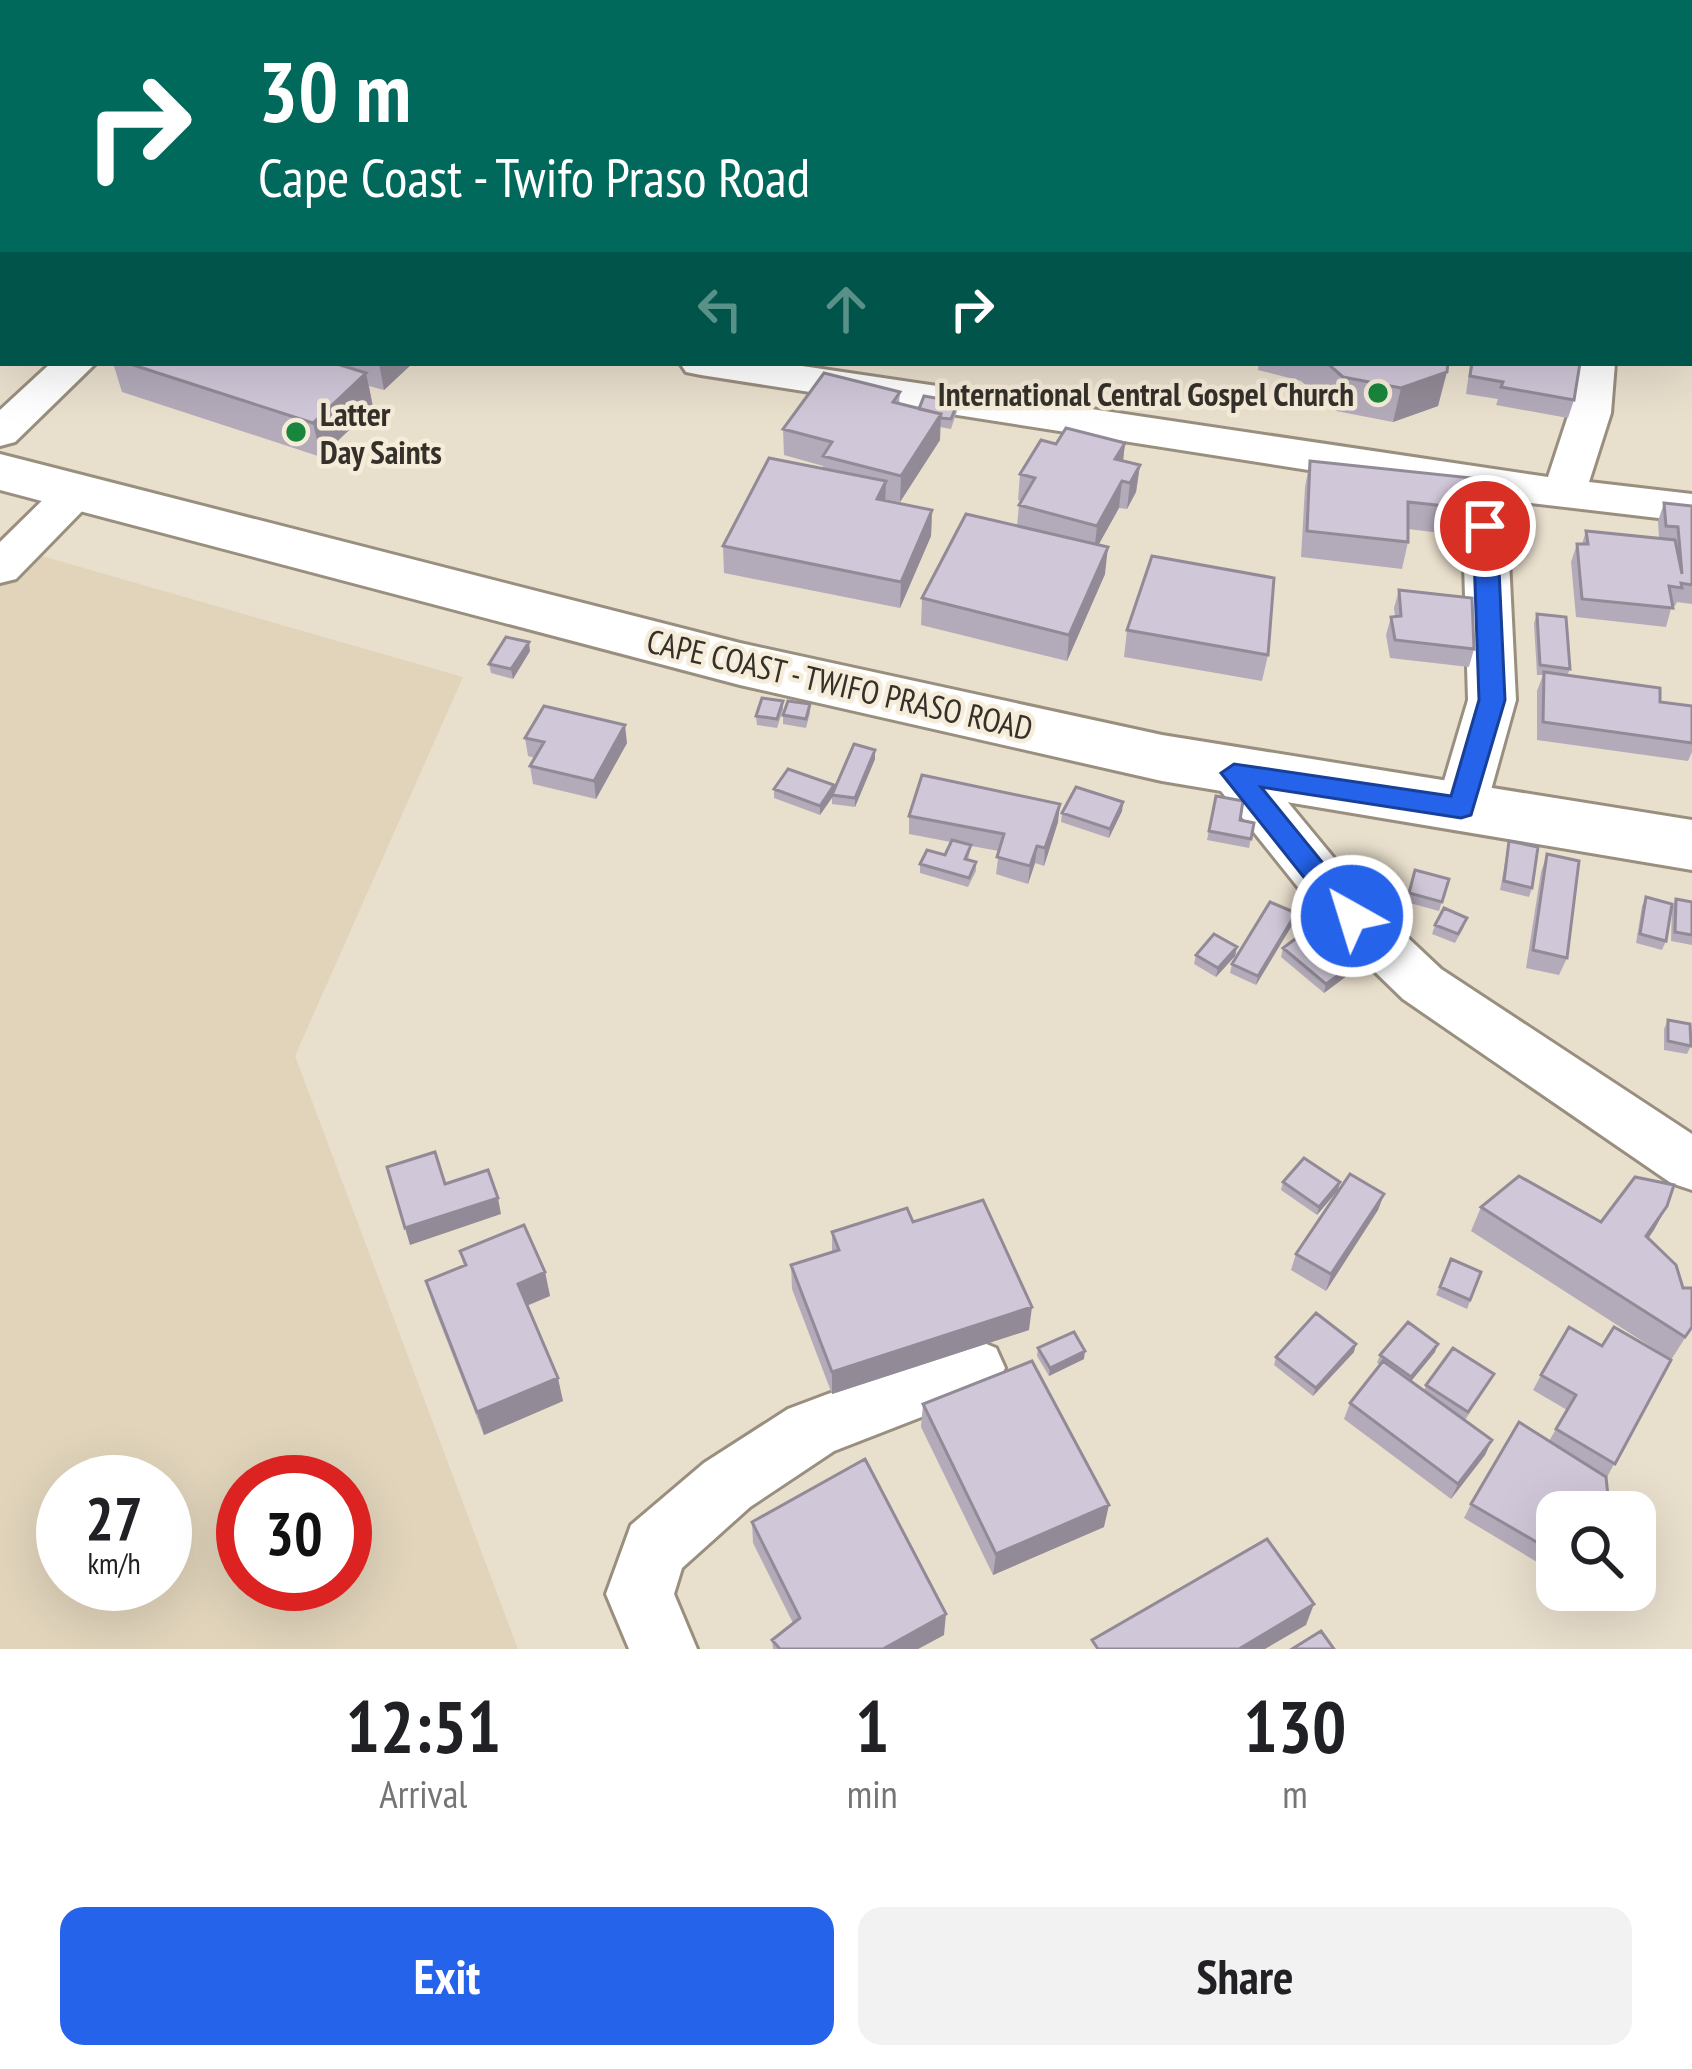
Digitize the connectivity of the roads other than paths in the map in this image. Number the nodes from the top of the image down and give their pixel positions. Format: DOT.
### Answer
graph roads {
  1 [pos="72,366"];
  2 [pos="741,366"];
  3 [pos="1594,366"];
  4 [pos="943,381"];
  5 [pos="0,433"];
  6 [pos="0,472"];
  7 [pos="1483,483"];
  8 [pos="76,492"];
  9 [pos="1563,493"];
  10 [pos="1692,508"];
  11 [pos="0,568"];
  12 [pos="1234,773"];
  13 [pos="1461,808"];
  14 [pos="1692,845"];
  15 [pos="1692,1165"];
  16 [pos="974,1368"];
  17 [pos="663,1649"];
  1 -- 5 [label="street"];
  2 -- 4 [label="street"];
  3 -- 9 [label="street"];
  4 -- 7 [label="street"];
  6 -- 8 [label="main road, CAPE COAST - TWIFO PRASO ROAD"];
  7 -- 9 [label="street"];
  7 -- 13 [label="street"];
  8 -- 11 [label="street"];
  8 -- 12 [label="main road, CAPE COAST - TWIFO PRASO ROAD"];
  9 -- 10 [label="street"];
  12 -- 13 [label="main road, CAPE COAST - TWIFO PRASO ROAD"];
  12 -- 15 [label="street"];
  13 -- 14 [label="main road, CAPE COAST - TWIFO PRASO ROAD"];
  16 -- 17 [label="street"];
}
